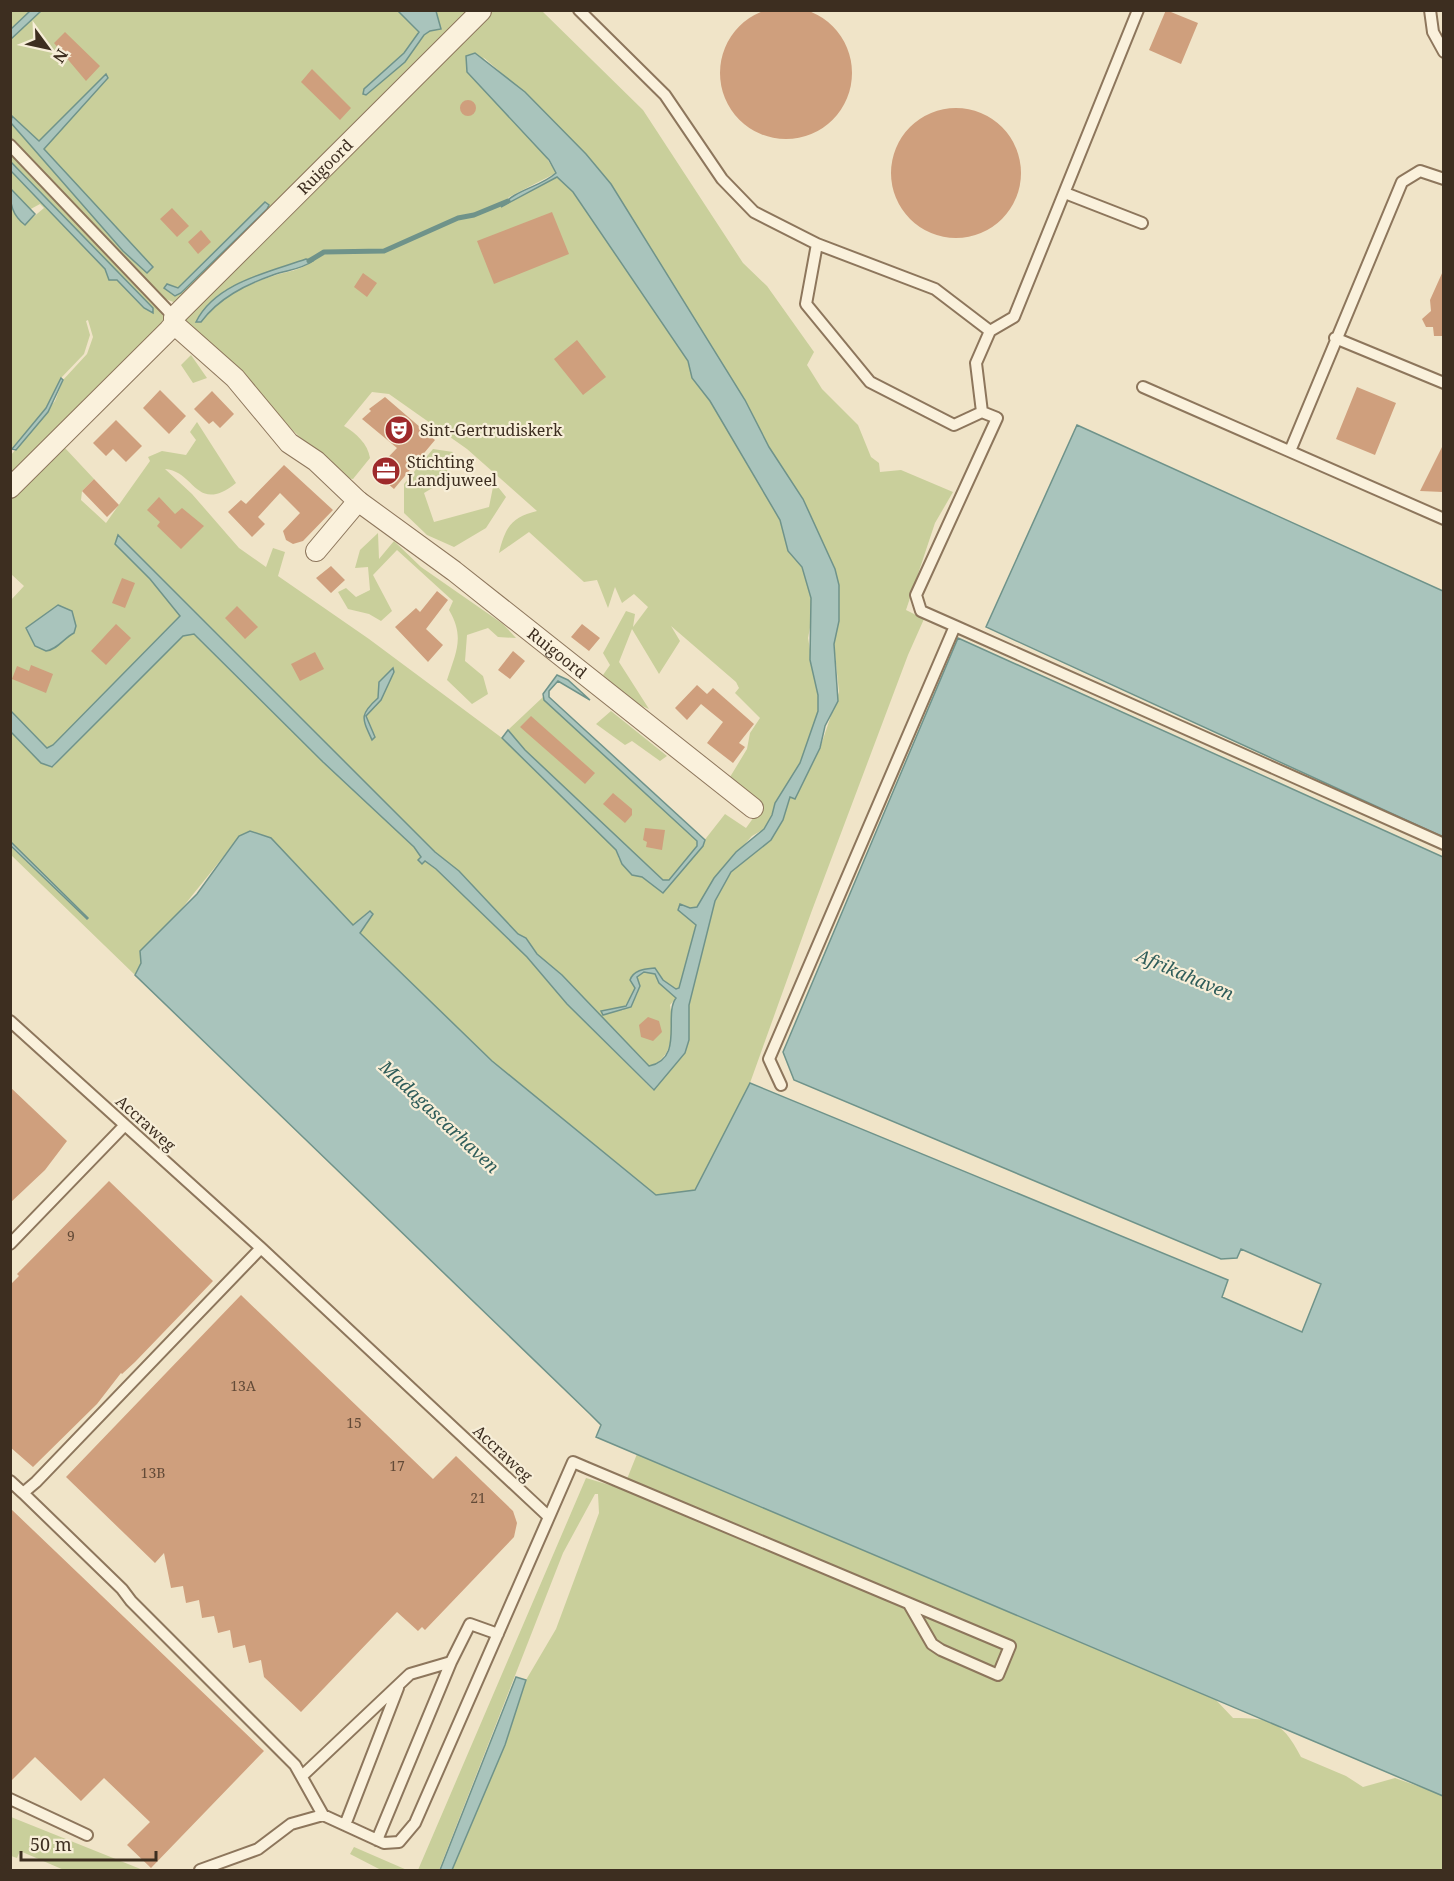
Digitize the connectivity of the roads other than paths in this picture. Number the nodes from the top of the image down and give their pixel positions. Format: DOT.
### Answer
graph roads {
  1 [pos="579,10"];
  2 [pos="1138,10"];
  3 [pos="1430,10"];
  4 [pos="481,11"];
  5 [pos="1443,52"];
  6 [pos="10,145"];
  7 [pos="1443,179"];
  8 [pos="1065,193"];
  9 [pos="1142,223"];
  10 [pos="817,244"];
  11 [pos="174,321"];
  12 [pos="990,332"];
  13 [pos="1335,338"];
  14 [pos="1443,383"];
  15 [pos="1143,387"];
  16 [pos="982,412"];
  17 [pos="1290,451"];
  18 [pos="10,488"];
  19 [pos="358,501"];
  20 [pos="1443,519"];
  21 [pos="315,551"];
  22 [pos="956,626"];
  23 [pos="753,808"];
  24 [pos="1443,844"];
  25 [pos="10,1021"];
  26 [pos="781,1084"];
  27 [pos="125,1125"];
  28 [pos="10,1244"];
  29 [pos="261,1248"];
  30 [pos="10,1481"];
  31 [pos="23,1493"];
  32 [pos="549,1517"];
  33 [pos="909,1604"];
  34 [pos="498,1634"];
  35 [pos="451,1662"];
  36 [pos="399,1684"];
  37 [pos="302,1776"];
  38 [pos="10,1799"];
  39 [pos="323,1815"];
  40 [pos="345,1825"];
  41 [pos="87,1834"];
  42 [pos="377,1840"];
  43 [pos="200,1870"];
  1 -- 10 [label="lane"];
  2 -- 8 [label="lane"];
  3 -- 5 [label="lane"];
  4 -- 11 [label="street, Ruigoord"];
  6 -- 11 [label="lane"];
  7 -- 13 [label="lane"];
  8 -- 9 [label="lane"];
  8 -- 12 [label="lane"];
  10 -- 12 [label="lane"];
  10 -- 16 [label="lane"];
  11 -- 18 [label="street, Ruigoord"];
  11 -- 19 [label="street, Ruigoord"];
  12 -- 16 [label="lane"];
  13 -- 14 [label="lane"];
  13 -- 17 [label="lane"];
  15 -- 17 [label="lane"];
  16 -- 22 [label="lane"];
  17 -- 20 [label="lane"];
  19 -- 21 [label="street"];
  19 -- 23 [label="street, Ruigoord"];
  22 -- 24 [label="lane"];
  22 -- 26 [label="lane"];
  25 -- 27 [label="lane, Accraweg"];
  27 -- 28 [label="lane"];
  27 -- 29 [label="lane, Accraweg"];
  29 -- 31 [label="lane"];
  29 -- 32 [label="lane, Accraweg"];
  30 -- 31 [label="lane"];
  31 -- 37 [label="lane"];
  32 -- 33 [label="lane"];
  32 -- 34 [label="lane"];
  33 -- 33 [label="lane"];
  34 -- 35 [label="lane"];
  34 -- 42 [label="lane"];
  35 -- 36 [label="lane"];
  35 -- 42 [label="lane"];
  36 -- 37 [label="lane"];
  36 -- 40 [label="lane"];
  37 -- 39 [label="lane"];
  38 -- 41 [label="lane"];
  39 -- 40 [label="lane"];
  39 -- 43 [label="lane"];
  40 -- 42 [label="lane"];
}
